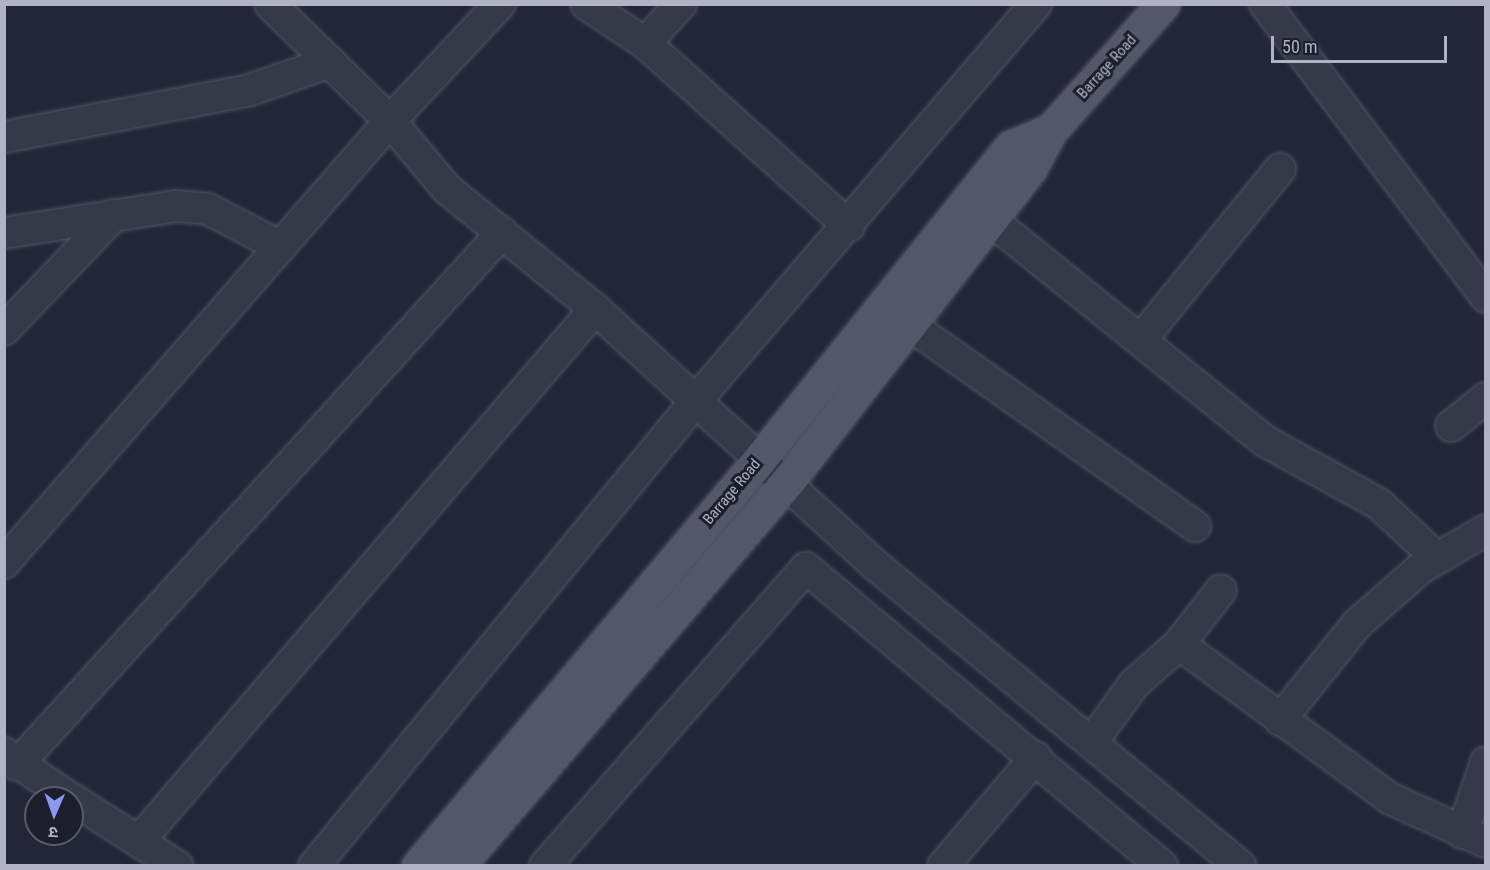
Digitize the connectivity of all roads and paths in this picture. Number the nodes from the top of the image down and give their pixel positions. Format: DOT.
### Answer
graph roads {
  1 [pos="270,4"];
  2 [pos="500,4"];
  3 [pos="586,4"];
  4 [pos="681,4"];
  5 [pos="1036,4"];
  6 [pos="1164,4"];
  7 [pos="1265,4"];
  8 [pos="645,43"];
  9 [pos="330,62"];
  10 [pos="390,121"];
  11 [pos="1051,130"];
  12 [pos="4,137"];
  13 [pos="1280,169"];
  14 [pos="114,215"];
  15 [pos="991,220"];
  16 [pos="849,226"];
  17 [pos="4,233"];
  18 [pos="502,233"];
  19 [pos="280,247"];
  20 [pos="1485,297"];
  21 [pos="595,309"];
  22 [pos="910,325"];
  23 [pos="4,330"];
  24 [pos="1143,338"];
  25 [pos="1485,398"];
  26 [pos="694,403"];
  27 [pos="1450,426"];
  28 [pos="759,460"];
  29 [pos="787,482"];
  30 [pos="1195,526"];
  31 [pos="1485,530"];
  32 [pos="1437,558"];
  33 [pos="4,563"];
  34 [pos="1221,590"];
  35 [pos="1179,644"];
  36 [pos="1280,720"];
  37 [pos="1092,742"];
  38 [pos="1036,757"];
  39 [pos="11,759"];
  40 [pos="1485,762"];
  41 [pos="52,786"];
  42 [pos="84,807"];
  43 [pos="139,841"];
  44 [pos="1475,846"];
  45 [pos="177,866"];
  46 [pos="314,866"];
  47 [pos="418,866"];
  48 [pos="458,866"];
  49 [pos="545,866"];
  50 [pos="943,866"];
  51 [pos="1162,866"];
  52 [pos="1240,866"];
  1 -- 9 [label="street"];
  2 -- 10 [label="street"];
  3 -- 8 [label="street"];
  4 -- 8 [label="street"];
  5 -- 16 [label="street"];
  6 -- 11 [label="main road, Barrage Road"];
  7 -- 20 [label="street"];
  8 -- 16 [label="street"];
  9 -- 10 [label="street"];
  9 -- 12 [label="street"];
  10 -- 18 [label="street"];
  10 -- 19 [label="street"];
  11 -- 15 [label="main road, Barrage Road"];
  11 -- 28 [label="main road, Barrage Road"];
  13 -- 24 [label="street"];
  14 -- 17 [label="street"];
  14 -- 19 [label="street"];
  14 -- 23 [label="street"];
  15 -- 22 [label="main road, Barrage Road"];
  15 -- 24 [label="street"];
  16 -- 26 [label="street"];
  18 -- 21 [label="street"];
  18 -- 39 [label="street"];
  19 -- 33 [label="street"];
  21 -- 26 [label="street"];
  21 -- 43 [label="street"];
  22 -- 29 [label="main road, Barrage Road"];
  22 -- 30 [label="street"];
  24 -- 32 [label="street"];
  25 -- 27 [label="street"];
  26 -- 28 [label="street"];
  26 -- 46 [label="street"];
  28 -- 29 [label="street"];
  28 -- 47 [label="main road, Barrage Road"];
  29 -- 37 [label="street"];
  29 -- 48 [label="main road, Barrage Road"];
  31 -- 32 [label="street"];
  32 -- 36 [label="street"];
  34 -- 35 [label="street"];
  35 -- 36 [label="street"];
  35 -- 37 [label="street"];
  36 -- 44 [label="street"];
  37 -- 52 [label="street"];
  38 -- 49 [label="street"];
  38 -- 50 [label="street"];
  38 -- 51 [label="street"];
  39 -- 41 [label="street"];
  40 -- 44 [label="street"];
  42 -- 43 [label="street"];
  43 -- 45 [label="street"];
}
